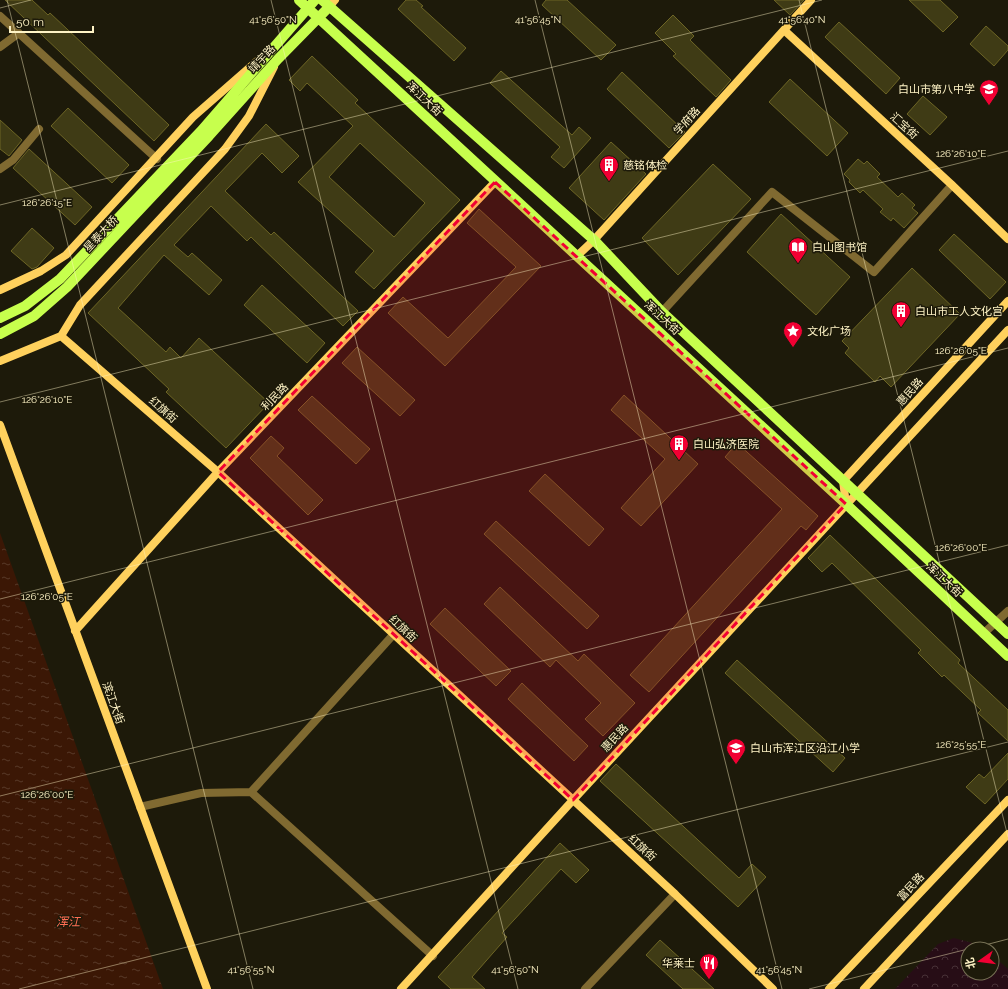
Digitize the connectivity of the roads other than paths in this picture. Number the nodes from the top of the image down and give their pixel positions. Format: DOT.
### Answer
graph roads {
  1 [pos="299,0"];
  2 [pos="315,0"];
  3 [pos="811,0"];
  4 [pos="329,2"];
  5 [pos="308,8"];
  6 [pos="0,16"];
  7 [pos="319,18"];
  8 [pos="784,30"];
  9 [pos="19,33"];
  10 [pos="0,47"];
  11 [pos="273,47"];
  12 [pos="278,59"];
  13 [pos="39,129"];
  14 [pos="205,134"];
  15 [pos="156,159"];
  16 [pos="0,169"];
  17 [pos="495,182"];
  18 [pos="952,184"];
  19 [pos="594,240"];
  20 [pos="1008,240"];
  21 [pos="577,256"];
  22 [pos="0,290"];
  23 [pos="1008,301"];
  24 [pos="662,312"];
  25 [pos="0,318"];
  26 [pos="1008,330"];
  27 [pos="0,334"];
  28 [pos="61,336"];
  29 [pos="0,361"];
  30 [pos="0,425"];
  31 [pos="218,472"];
  32 [pos="843,481"];
  33 [pos="857,493"];
  34 [pos="846,504"];
  35 [pos="1008,610"];
  36 [pos="995,624"];
  37 [pos="75,631"];
  38 [pos="983,634"];
  39 [pos="1008,634"];
  40 [pos="393,635"];
  41 [pos="1008,656"];
  42 [pos="251,792"];
  43 [pos="572,800"];
  44 [pos="1008,800"];
  45 [pos="140,807"];
  46 [pos="1008,834"];
  47 [pos="675,894"];
  48 [pos="433,956"];
  49 [pos="206,989"];
  50 [pos="401,989"];
  51 [pos="585,989"];
  52 [pos="772,989"];
  53 [pos="829,989"];
  54 [pos="864,989"];
  1 -- 5 [label="main road, 浑江大街"];
  2 -- 5 [label="main road, 靖宇路"];
  3 -- 8 [label="street, 学府路"];
  4 -- 7 [label="main road, 靖宇路"];
  4 -- 19 [label="main road, 浑江大街"];
  5 -- 7 [label="main road, 浑江大街"];
  5 -- 11 [label="main road, 靖宇路"];
  6 -- 9 [label="street"];
  7 -- 12 [label="main road, 靖宇路"];
  7 -- 17 [label="main road, 浑江大街"];
  8 -- 18 [label="street, 汇宝街"];
  8 -- 19 [label="street, 学府路"];
  9 -- 10 [label="street"];
  9 -- 15 [label="street"];
  11 -- 14 [label="main road, 靖宇路"];
  11 -- 15 [label="street"];
  12 -- 14 [label="main road, 靖宇路"];
  12 -- 28 [label="street"];
  13 -- 16 [label="street"];
  14 -- 25 [label="main road, 星泰大桥"];
  14 -- 27 [label="main road, 星泰大桥"];
  15 -- 22 [label="street"];
  17 -- 21 [label="main road, 浑江大街"];
  17 -- 31 [label="street, 利民路"];
  18 -- 20 [label="street, 汇宝街"];
  18 -- 24 [label="street"];
  19 -- 21 [label="street, 学府路"];
  19 -- 24 [label="main road, 浑江大街"];
  21 -- 34 [label="main road, 浑江大街"];
  23 -- 32 [label="street, 惠民路"];
  24 -- 32 [label="main road, 浑江大街"];
  26 -- 33 [label="street, 惠民路"];
  28 -- 29 [label="street"];
  28 -- 31 [label="street, 红旗街"];
  30 -- 37 [label="street, 滨江大街"];
  31 -- 37 [label="street, 利民路"];
  31 -- 40 [label="street, 红旗街"];
  32 -- 33 [label="main road, 浑江大街"];
  32 -- 34 [label="street"];
  33 -- 34 [label="street, 惠民路"];
  33 -- 36 [label="main road, 浑江大街"];
  34 -- 38 [label="main road, 浑江大街"];
  34 -- 43 [label="street, 惠民路"];
  35 -- 36 [label="street"];
  36 -- 38 [label="street"];
  36 -- 39 [label="main road, 浑江大街"];
  37 -- 45 [label="street, 滨江大街"];
  38 -- 41 [label="main road, 浑江大街"];
  40 -- 42 [label="street"];
  40 -- 43 [label="street, 红旗街"];
  42 -- 45 [label="street"];
  42 -- 48 [label="street"];
  43 -- 47 [label="street, 红旗街"];
  43 -- 48 [label="street, 惠民路"];
  44 -- 53 [label="street, 富民路"];
  45 -- 49 [label="street, 滨江大街"];
  46 -- 54 [label="street"];
  47 -- 51 [label="street"];
  47 -- 52 [label="street, 红旗街"];
  48 -- 50 [label="street, 惠民路"];
}
